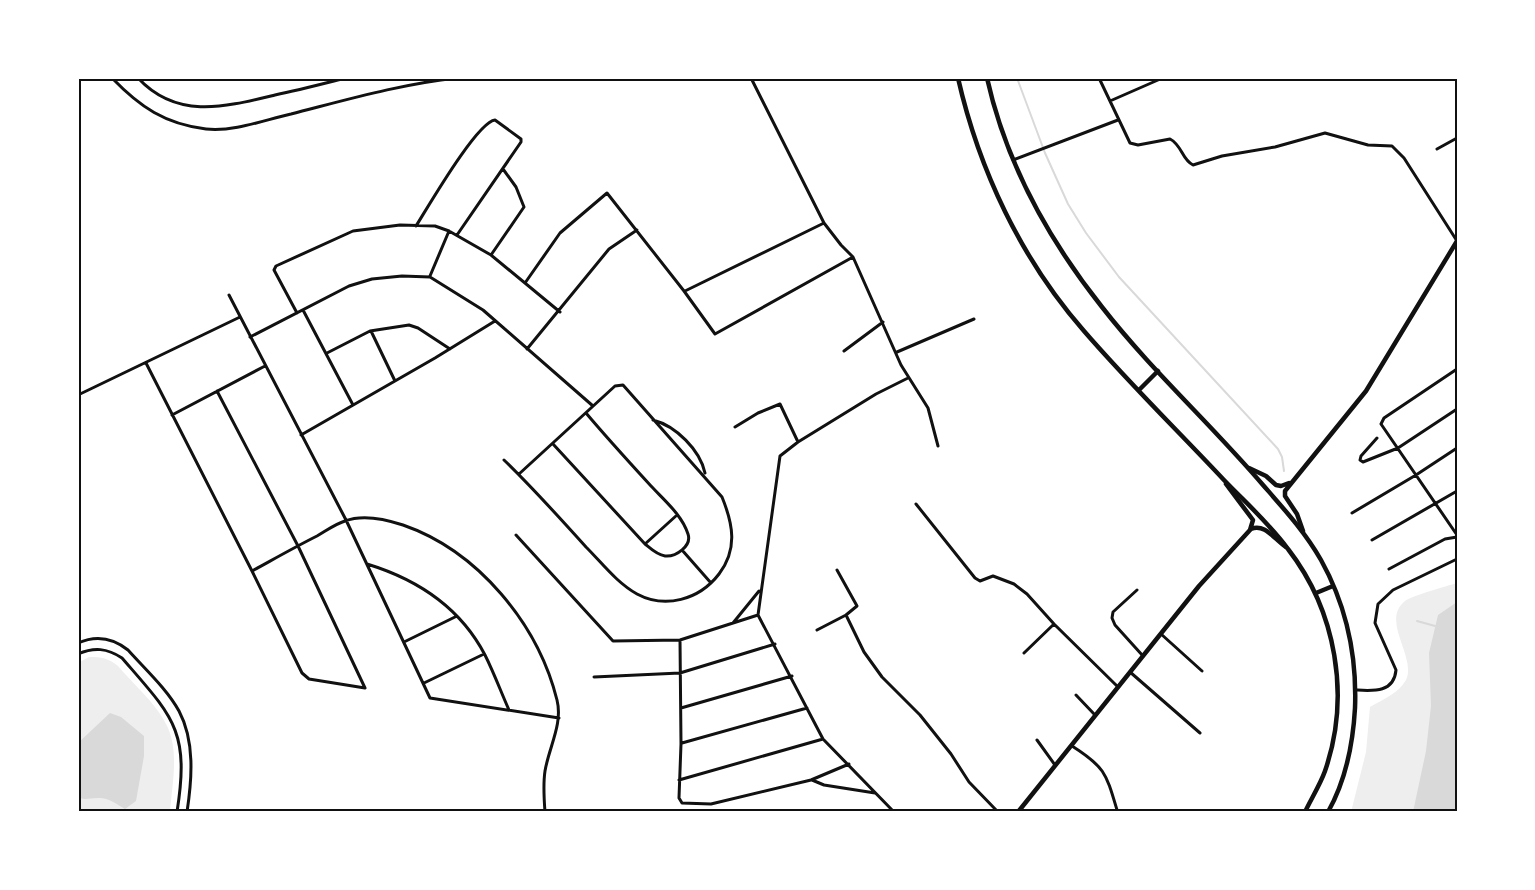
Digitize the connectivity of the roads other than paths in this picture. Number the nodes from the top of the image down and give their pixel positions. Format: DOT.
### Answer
graph roads {
  1 [pos="112,78"];
  2 [pos="138,78"];
  3 [pos="346,78"];
  4 [pos="457,78"];
  5 [pos="751,78"];
  6 [pos="958,78"];
  7 [pos="987,78"];
  8 [pos="1099,78"];
  9 [pos="1158,80"];
  10 [pos="1110,101"];
  11 [pos="1119,120"];
  12 [pos="1457,138"];
  13 [pos="1437,149"];
  14 [pos="1013,160"];
  15 [pos="503,169"];
  16 [pos="824,223"];
  17 [pos="416,225"];
  18 [pos="637,229"];
  19 [pos="449,231"];
  20 [pos="457,235"];
  21 [pos="1457,241"];
  22 [pos="491,255"];
  23 [pos="853,257"];
  24 [pos="430,277"];
  25 [pos="525,283"];
  26 [pos="684,291"];
  27 [pos="229,296"];
  28 [pos="303,310"];
  29 [pos="560,312"];
  30 [pos="297,314"];
  31 [pos="240,317"];
  32 [pos="974,319"];
  33 [pos="495,321"];
  34 [pos="883,322"];
  35 [pos="370,331"];
  36 [pos="250,337"];
  37 [pos="527,349"];
  38 [pos="450,350"];
  39 [pos="844,351"];
  40 [pos="897,352"];
  41 [pos="327,353"];
  42 [pos="146,363"];
  43 [pos="265,366"];
  44 [pos="1457,369"];
  45 [pos="1158,371"];
  46 [pos="908,378"];
  47 [pos="395,381"];
  48 [pos="1139,390"];
  49 [pos="217,391"];
  50 [pos="78,395"];
  51 [pos="353,405"];
  52 [pos="593,406"];
  53 [pos="1457,409"];
  54 [pos="586,413"];
  55 [pos="172,415"];
  56 [pos="653,420"];
  57 [pos="735,427"];
  58 [pos="301,435"];
  59 [pos="1377,438"];
  60 [pos="798,442"];
  61 [pos="553,444"];
  62 [pos="938,446"];
  63 [pos="1398,448"];
  64 [pos="1457,448"];
  65 [pos="504,460"];
  66 [pos="1248,468"];
  67 [pos="519,474"];
  68 [pos="705,475"];
  69 [pos="1416,475"];
  70 [pos="1224,479"];
  71 [pos="1289,483"];
  72 [pos="1457,490"];
  73 [pos="916,504"];
  74 [pos="1437,504"];
  75 [pos="1352,513"];
  76 [pos="677,515"];
  77 [pos="346,520"];
  78 [pos="1250,530"];
  79 [pos="1303,531"];
  80 [pos="516,535"];
  81 [pos="1457,536"];
  82 [pos="1372,540"];
  83 [pos="645,544"];
  84 [pos="298,546"];
  85 [pos="1288,549"];
  86 [pos="682,550"];
  87 [pos="1457,559"];
  88 [pos="366,564"];
  89 [pos="1389,568"];
  90 [pos="837,570"];
  91 [pos="252,571"];
  92 [pos="711,583"];
  93 [pos="1334,586"];
  94 [pos="760,590"];
  95 [pos="1137,590"];
  96 [pos="1316,593"];
  97 [pos="758,615"];
  98 [pos="846,615"];
  99 [pos="457,616"];
  100 [pos="733,624"];
  101 [pos="1054,624"];
  102 [pos="817,630"];
  103 [pos="1161,634"];
  104 [pos="680,640"];
  105 [pos="404,642"];
  106 [pos="78,643"];
  107 [pos="775,644"];
  108 [pos="1024,653"];
  109 [pos="78,654"];
  110 [pos="484,654"];
  111 [pos="1143,657"];
  112 [pos="1202,671"];
  113 [pos="1130,672"];
  114 [pos="680,673"];
  115 [pos="792,676"];
  116 [pos="594,677"];
  117 [pos="423,683"];
  118 [pos="1118,687"];
  119 [pos="1356,690"];
  120 [pos="1076,695"];
  121 [pos="681,708"];
  122 [pos="807,708"];
  123 [pos="509,710"];
  124 [pos="1095,715"];
  125 [pos="559,718"];
  126 [pos="1200,733"];
  127 [pos="823,739"];
  128 [pos="1037,740"];
  129 [pos="681,744"];
  130 [pos="1072,746"];
  131 [pos="849,764"];
  132 [pos="1056,766"];
  133 [pos="679,780"];
  134 [pos="811,780"];
  135 [pos="877,794"];
  136 [pos="1117,810"];
  137 [pos="177,812"];
  138 [pos="187,812"];
  139 [pos="545,812"];
  140 [pos="894,812"];
  141 [pos="998,812"];
  142 [pos="1018,812"];
  143 [pos="1305,812"];
  144 [pos="1328,812"];
  1 -- 4 [label="street"];
  2 -- 3 [label="street"];
  5 -- 16 [label="street"];
  6 -- 48 [label="main road"];
  7 -- 14 [label="main road"];
  8 -- 10 [label="street"];
  9 -- 10 [label="street"];
  10 -- 11 [label="street"];
  11 -- 14 [label="street"];
  11 -- 21 [label="street"];
  12 -- 13 [label="street"];
  14 -- 45 [label="main road"];
  15 -- 17 [label="street"];
  15 -- 20 [label="street"];
  15 -- 22 [label="street"];
  16 -- 23 [label="street"];
  16 -- 26 [label="street"];
  17 -- 19 [label="street"];
  17 -- 30 [label="street"];
  18 -- 25 [label="street"];
  18 -- 26 [label="street"];
  18 -- 29 [label="street"];
  19 -- 20 [label="street"];
  19 -- 24 [label="street"];
  20 -- 22 [label="street"];
  21 -- 71 [label="main road"];
  22 -- 25 [label="street"];
  23 -- 26 [label="street"];
  23 -- 34 [label="street"];
  24 -- 28 [label="street"];
  24 -- 33 [label="street"];
  25 -- 29 [label="street"];
  27 -- 31 [label="street"];
  28 -- 30 [label="street"];
  28 -- 41 [label="street"];
  29 -- 37 [label="street"];
  30 -- 36 [label="street"];
  31 -- 36 [label="street"];
  31 -- 42 [label="street"];
  32 -- 40 [label="street"];
  33 -- 37 [label="street"];
  33 -- 38 [label="street"];
  34 -- 39 [label="street"];
  34 -- 40 [label="street"];
  35 -- 38 [label="street"];
  35 -- 41 [label="street"];
  35 -- 47 [label="street"];
  36 -- 43 [label="street"];
  37 -- 52 [label="street"];
  38 -- 47 [label="street"];
  40 -- 46 [label="street"];
  41 -- 51 [label="street"];
  42 -- 50 [label="street"];
  42 -- 55 [label="street"];
  43 -- 49 [label="street"];
  43 -- 58 [label="street"];
  44 -- 63 [label="street"];
  45 -- 48 [label="main road"];
  45 -- 66 [label="main road"];
  46 -- 60 [label="street"];
  46 -- 62 [label="street"];
  47 -- 51 [label="street"];
  48 -- 70 [label="main road"];
  49 -- 55 [label="street"];
  49 -- 84 [label="street"];
  51 -- 58 [label="street"];
  52 -- 54 [label="street"];
  52 -- 56 [label="street"];
  53 -- 63 [label="street"];
  54 -- 61 [label="street"];
  54 -- 76 [label="street"];
  55 -- 91 [label="street"];
  56 -- 68 [label="street"];
  56 -- 68 [label="street"];
  57 -- 60 [label="street"];
  58 -- 77 [label="street"];
  59 -- 63 [label="street"];
  60 -- 94 [label="street"];
  61 -- 67 [label="street"];
  61 -- 83 [label="street"];
  63 -- 69 [label="street"];
  64 -- 69 [label="street"];
  65 -- 67 [label="street"];
  66 -- 71 [label="main road"];
  66 -- 79 [label="main road"];
  67 -- 92 [label="street"];
  68 -- 92 [label="street"];
  69 -- 74 [label="street"];
  69 -- 75 [label="street"];
  70 -- 78 [label="main road"];
  70 -- 85 [label="main road"];
  71 -- 79 [label="main road"];
  72 -- 74 [label="street"];
  73 -- 101 [label="street"];
  74 -- 81 [label="street"];
  74 -- 82 [label="street"];
  76 -- 83 [label="street"];
  76 -- 86 [label="street"];
  77 -- 84 [label="street"];
  77 -- 88 [label="street"];
  77 -- 125 [label="street"];
  78 -- 85 [label="main road"];
  78 -- 103 [label="main road"];
  79 -- 93 [label="main road"];
  80 -- 104 [label="street"];
  81 -- 89 [label="street"];
  83 -- 86 [label="street"];
  84 -- 91 [label="street"];
  84 -- 91 [label="street"];
  85 -- 96 [label="main road"];
  86 -- 92 [label="street"];
  87 -- 119 [label="street"];
  88 -- 99 [label="street"];
  88 -- 105 [label="street"];
  90 -- 98 [label="street"];
  93 -- 96 [label="main road"];
  93 -- 119 [label="main road"];
  94 -- 97 [label="street"];
  94 -- 100 [label="street"];
  95 -- 111 [label="street"];
  96 -- 143 [label="main road"];
  97 -- 100 [label="street"];
  97 -- 107 [label="street"];
  98 -- 102 [label="street"];
  98 -- 141 [label="street"];
  99 -- 105 [label="street"];
  99 -- 110 [label="street"];
  100 -- 104 [label="street"];
  101 -- 108 [label="street"];
  101 -- 118 [label="street"];
  103 -- 111 [label="main road"];
  103 -- 112 [label="street"];
  104 -- 114 [label="street"];
  105 -- 117 [label="street"];
  106 -- 138 [label="street"];
  107 -- 114 [label="street"];
  107 -- 115 [label="street"];
  109 -- 137 [label="street"];
  110 -- 117 [label="street"];
  110 -- 123 [label="street"];
  111 -- 113 [label="main road"];
  113 -- 118 [label="main road"];
  113 -- 126 [label="street"];
  114 -- 116 [label="street"];
  114 -- 121 [label="street"];
  115 -- 121 [label="street"];
  115 -- 122 [label="street"];
  117 -- 123 [label="street"];
  118 -- 124 [label="main road"];
  119 -- 144 [label="main road"];
  120 -- 124 [label="street"];
  121 -- 129 [label="street"];
  122 -- 127 [label="street"];
  122 -- 129 [label="street"];
  123 -- 125 [label="street"];
  124 -- 130 [label="main road"];
  125 -- 139 [label="street"];
  127 -- 131 [label="street"];
  127 -- 133 [label="street"];
  128 -- 132 [label="street"];
  129 -- 133 [label="street"];
  130 -- 132 [label="main road"];
  130 -- 136 [label="street"];
  131 -- 134 [label="street"];
  131 -- 135 [label="street"];
  132 -- 142 [label="main road"];
  133 -- 134 [label="street"];
  134 -- 135 [label="street"];
  135 -- 140 [label="street"];
}
